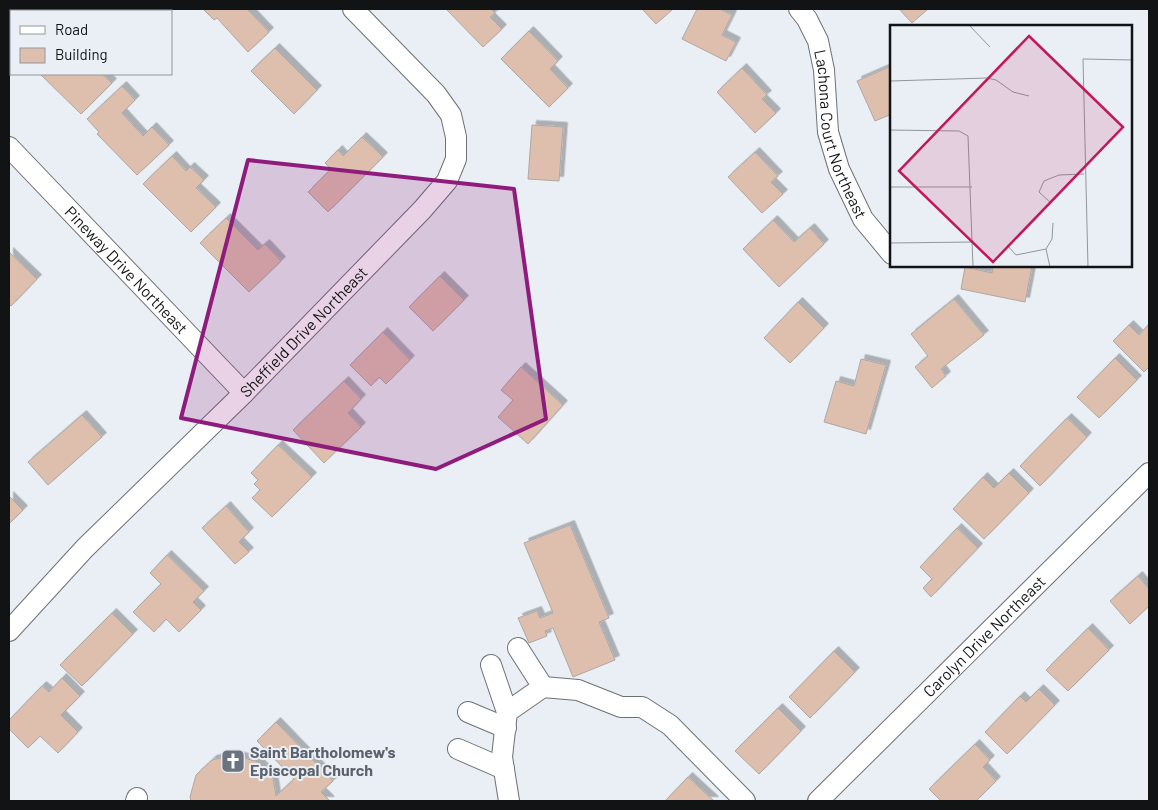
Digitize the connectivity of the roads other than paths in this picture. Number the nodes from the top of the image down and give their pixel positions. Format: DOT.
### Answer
graph roads {
  1 [pos="353,9"];
  2 [pos="799,9"];
  3 [pos="9,147"];
  4 [pos="890,252"];
  5 [pos="244,393"];
  6 [pos="1149,473"];
  7 [pos="9,631"];
  8 [pos="518,648"];
  9 [pos="490,665"];
  10 [pos="543,687"];
  11 [pos="468,712"];
  12 [pos="507,720"];
  13 [pos="458,748"];
  14 [pos="504,769"];
  15 [pos="509,801"];
  16 [pos="745,801"];
  17 [pos="818,801"];
  1 -- 5 [label="street, Sheffield Drive Northeast"];
  2 -- 4 [label="street, Lachona Court Northeast"];
  3 -- 5 [label="street, Pineway Drive Northeast"];
  5 -- 7 [label="street, Sheffield Drive Northeast"];
  6 -- 17 [label="street, Carolyn Drive Northeast"];
  8 -- 10 [label="street"];
  9 -- 12 [label="street"];
  10 -- 12 [label="street"];
  10 -- 16 [label="street"];
  11 -- 12 [label="street"];
  12 -- 14 [label="street"];
  13 -- 14 [label="street"];
  14 -- 15 [label="street"];
}
